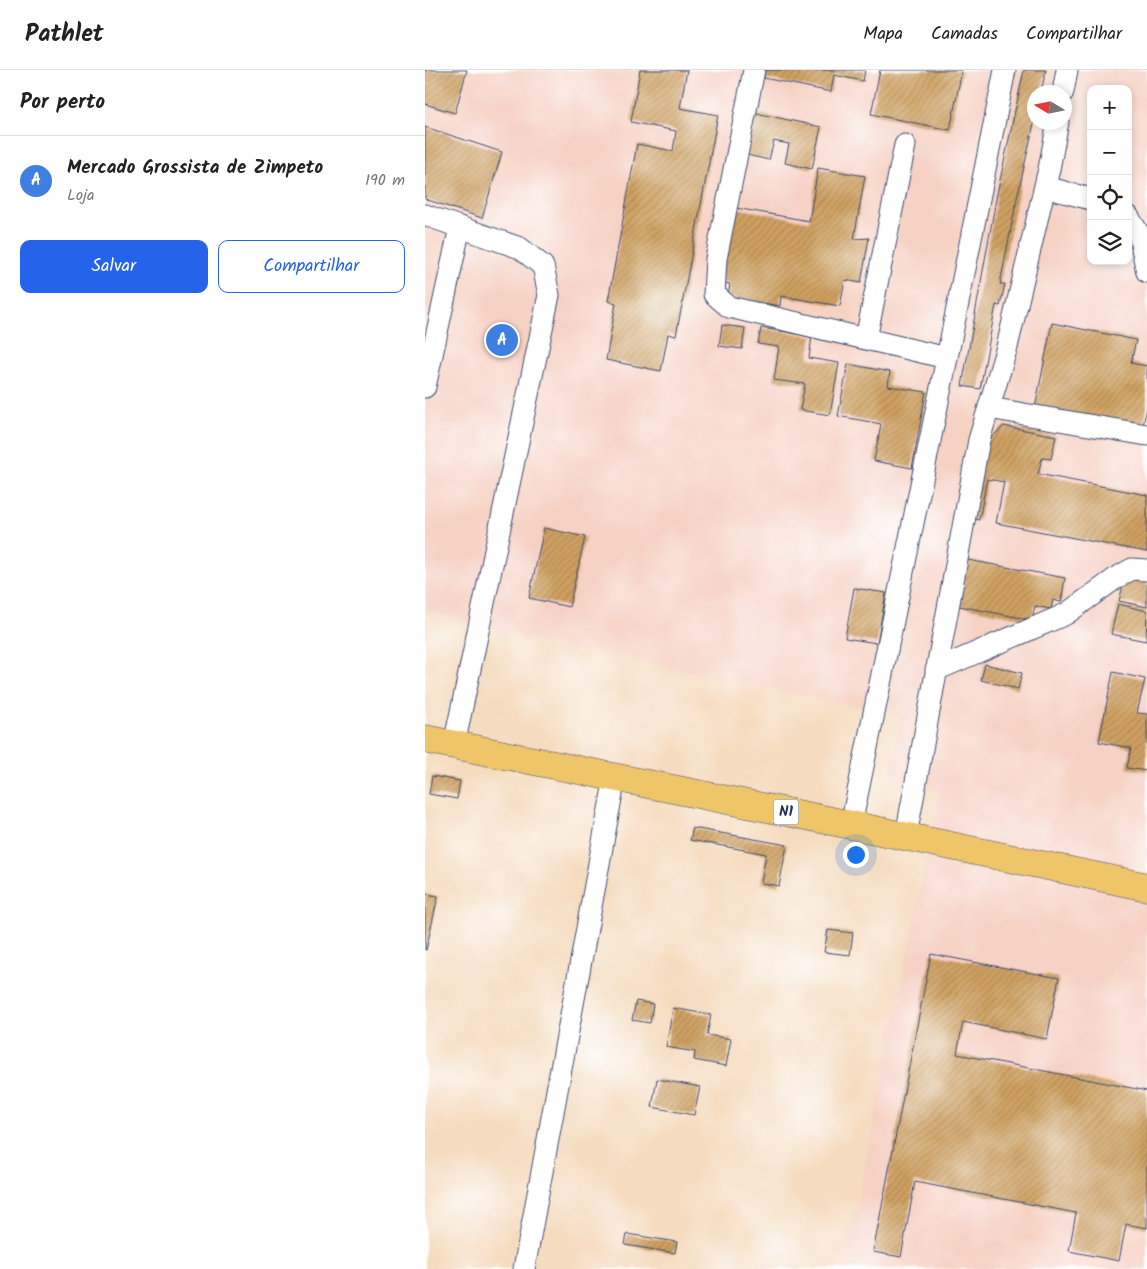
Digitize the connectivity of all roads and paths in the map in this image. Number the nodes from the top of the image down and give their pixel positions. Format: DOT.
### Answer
graph roads {
  1 [pos="754,70"];
  2 [pos="1005,70"];
  3 [pos="1067,70"];
  4 [pos="1064,85"];
  5 [pos="1056,130"];
  6 [pos="905,145"];
  7 [pos="1045,187"];
  8 [pos="1087,198"];
  9 [pos="425,215"];
  10 [pos="1130,220"];
  11 [pos="460,227"];
  12 [pos="1147,272"];
  13 [pos="866,339"];
  14 [pos="947,358"];
  15 [pos="425,387"];
  16 [pos="989,408"];
  17 [pos="1147,435"];
  18 [pos="1147,570"];
  19 [pos="937,670"];
  20 [pos="425,739"];
  21 [pos="454,745"];
  22 [pos="615,777"];
  23 [pos="851,824"];
  24 [pos="906,836"];
  25 [pos="1147,887"];
  26 [pos="524,1269"];
  1 -- 13 [label="street"];
  2 -- 14 [label="street"];
  3 -- 4 [label="street"];
  5 -- 7 [label="street"];
  6 -- 13 [label="street"];
  7 -- 8 [label="street"];
  7 -- 16 [label="street"];
  9 -- 11 [label="street"];
  10 -- 12 [label="street"];
  11 -- 15 [label="street"];
  11 -- 21 [label="street"];
  13 -- 14 [label="street"];
  14 -- 23 [label="street"];
  16 -- 17 [label="street"];
  16 -- 19 [label="street"];
  18 -- 19 [label="street"];
  19 -- 24 [label="street"];
  20 -- 21 [label="highway, N1"];
  21 -- 22 [label="highway, N1"];
  22 -- 23 [label="highway, N1"];
  22 -- 26 [label="street"];
  23 -- 24 [label="highway, N1"];
  24 -- 25 [label="highway, N1"];
}
